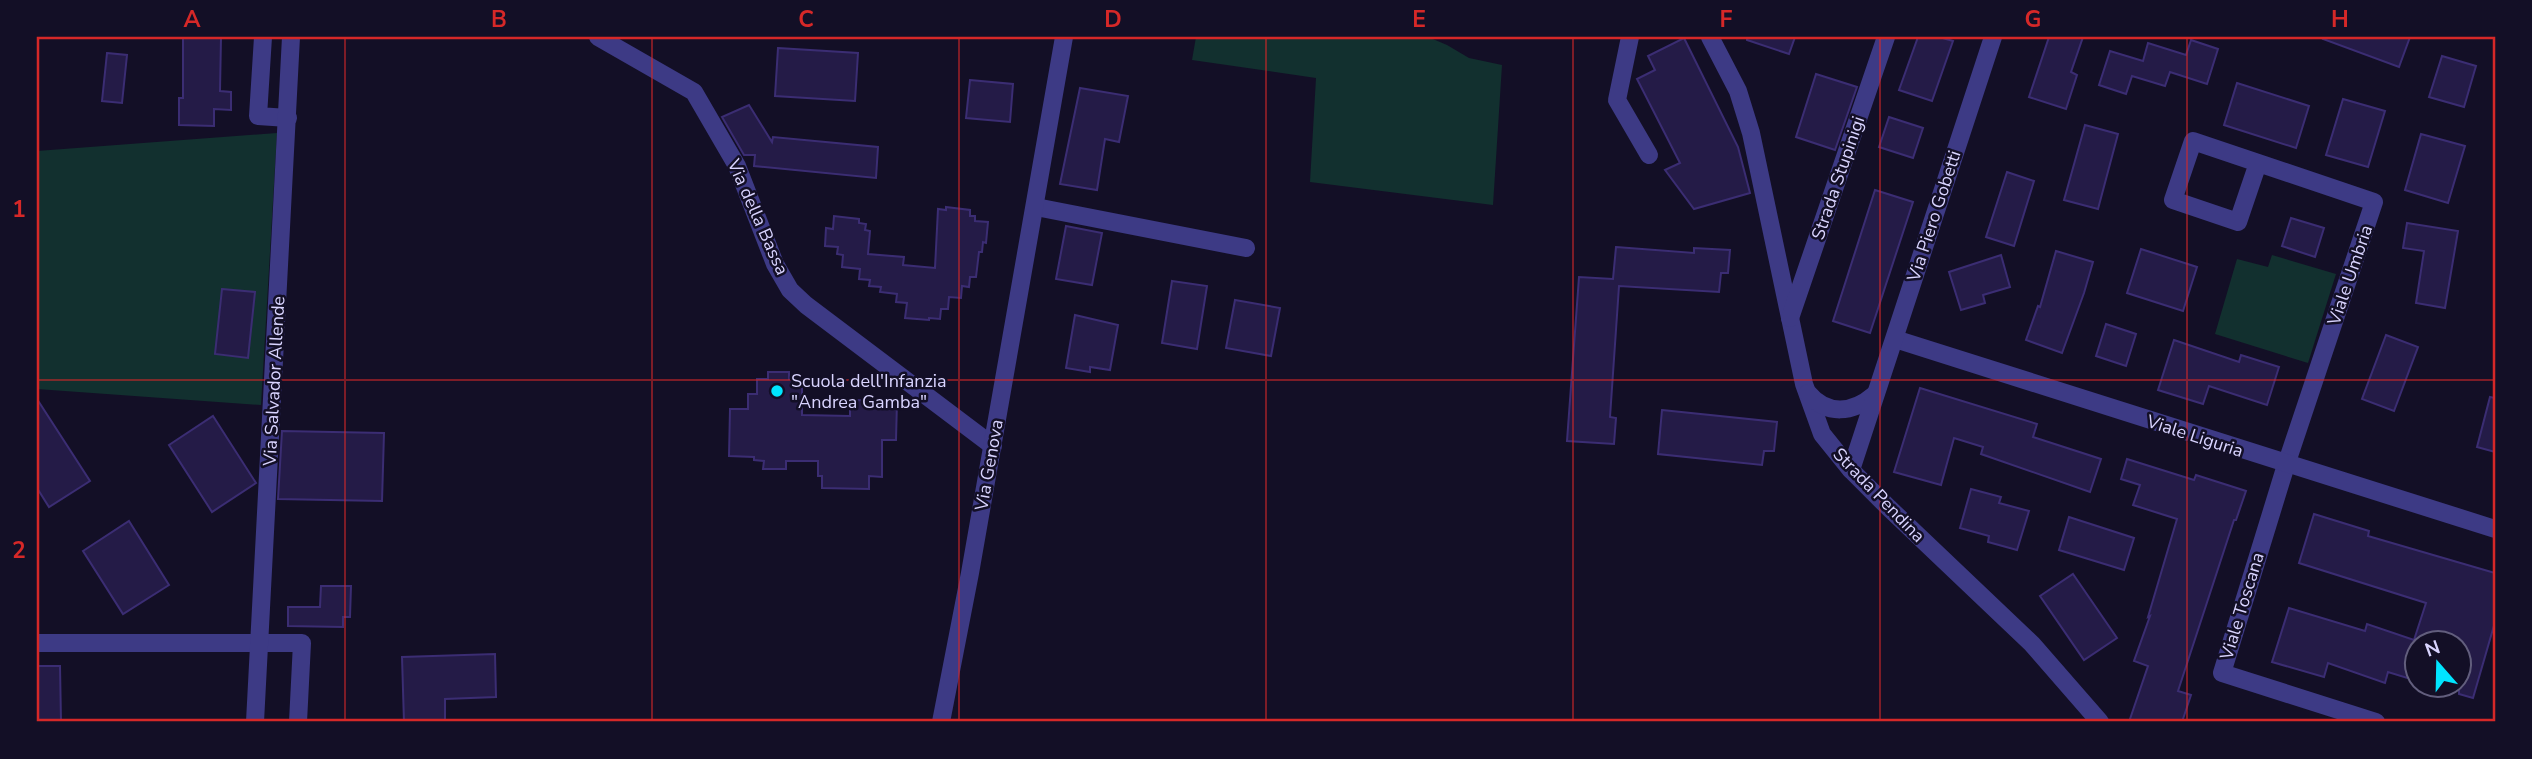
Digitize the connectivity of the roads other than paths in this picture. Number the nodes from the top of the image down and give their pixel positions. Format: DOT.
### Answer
graph roads {
  1 [pos="262,37"];
  2 [pos="291,37"];
  3 [pos="598,37"];
  4 [pos="1064,37"];
  5 [pos="1630,37"];
  6 [pos="1886,37"];
  7 [pos="1993,37"];
  8 [pos="1715,41"];
  9 [pos="288,122"];
  10 [pos="1648,155"];
  11 [pos="2258,163"];
  12 [pos="1036,207"];
  13 [pos="1246,248"];
  14 [pos="1790,319"];
  15 [pos="1895,339"];
  16 [pos="1805,390"];
  17 [pos="1874,395"];
  18 [pos="993,446"];
  19 [pos="2286,465"];
  20 [pos="1851,470"];
  21 [pos="2495,530"];
  22 [pos="37,643"];
  23 [pos="259,643"];
  24 [pos="255,722"];
  25 [pos="298,722"];
  26 [pos="941,722"];
  27 [pos="2100,722"];
  28 [pos="2376,722"];
  1 -- 9 [label="street"];
  2 -- 9 [label="street, Via Salvador Allende"];
  3 -- 18 [label="street, Via della Bassa"];
  4 -- 12 [label="street, Via Genova"];
  5 -- 10 [label="street"];
  6 -- 14 [label="street, Strada Stupinigi"];
  7 -- 15 [label="street, Via Piero Gobetti"];
  8 -- 14 [label="street, Strada Pendina"];
  9 -- 23 [label="street, Via Salvador Allende"];
  11 -- 11 [label="street, Viale Umbria"];
  11 -- 19 [label="street, Viale Umbria"];
  12 -- 13 [label="street"];
  12 -- 18 [label="street, Via Genova"];
  14 -- 16 [label="street, Strada Pendina"];
  15 -- 17 [label="street, Via Piero Gobetti"];
  15 -- 19 [label="street, Viale Liguria"];
  16 -- 17 [label="street"];
  16 -- 20 [label="street, Strada Pendina"];
  17 -- 20 [label="street, Via Piero Gobetti"];
  18 -- 26 [label="street, Via Genova"];
  19 -- 21 [label="street, Viale Liguria"];
  19 -- 28 [label="street, Viale Toscana"];
  20 -- 27 [label="street, Strada Pendina"];
  22 -- 23 [label="street"];
  23 -- 24 [label="street, Via Salvador Allende"];
  23 -- 25 [label="street"];
}
